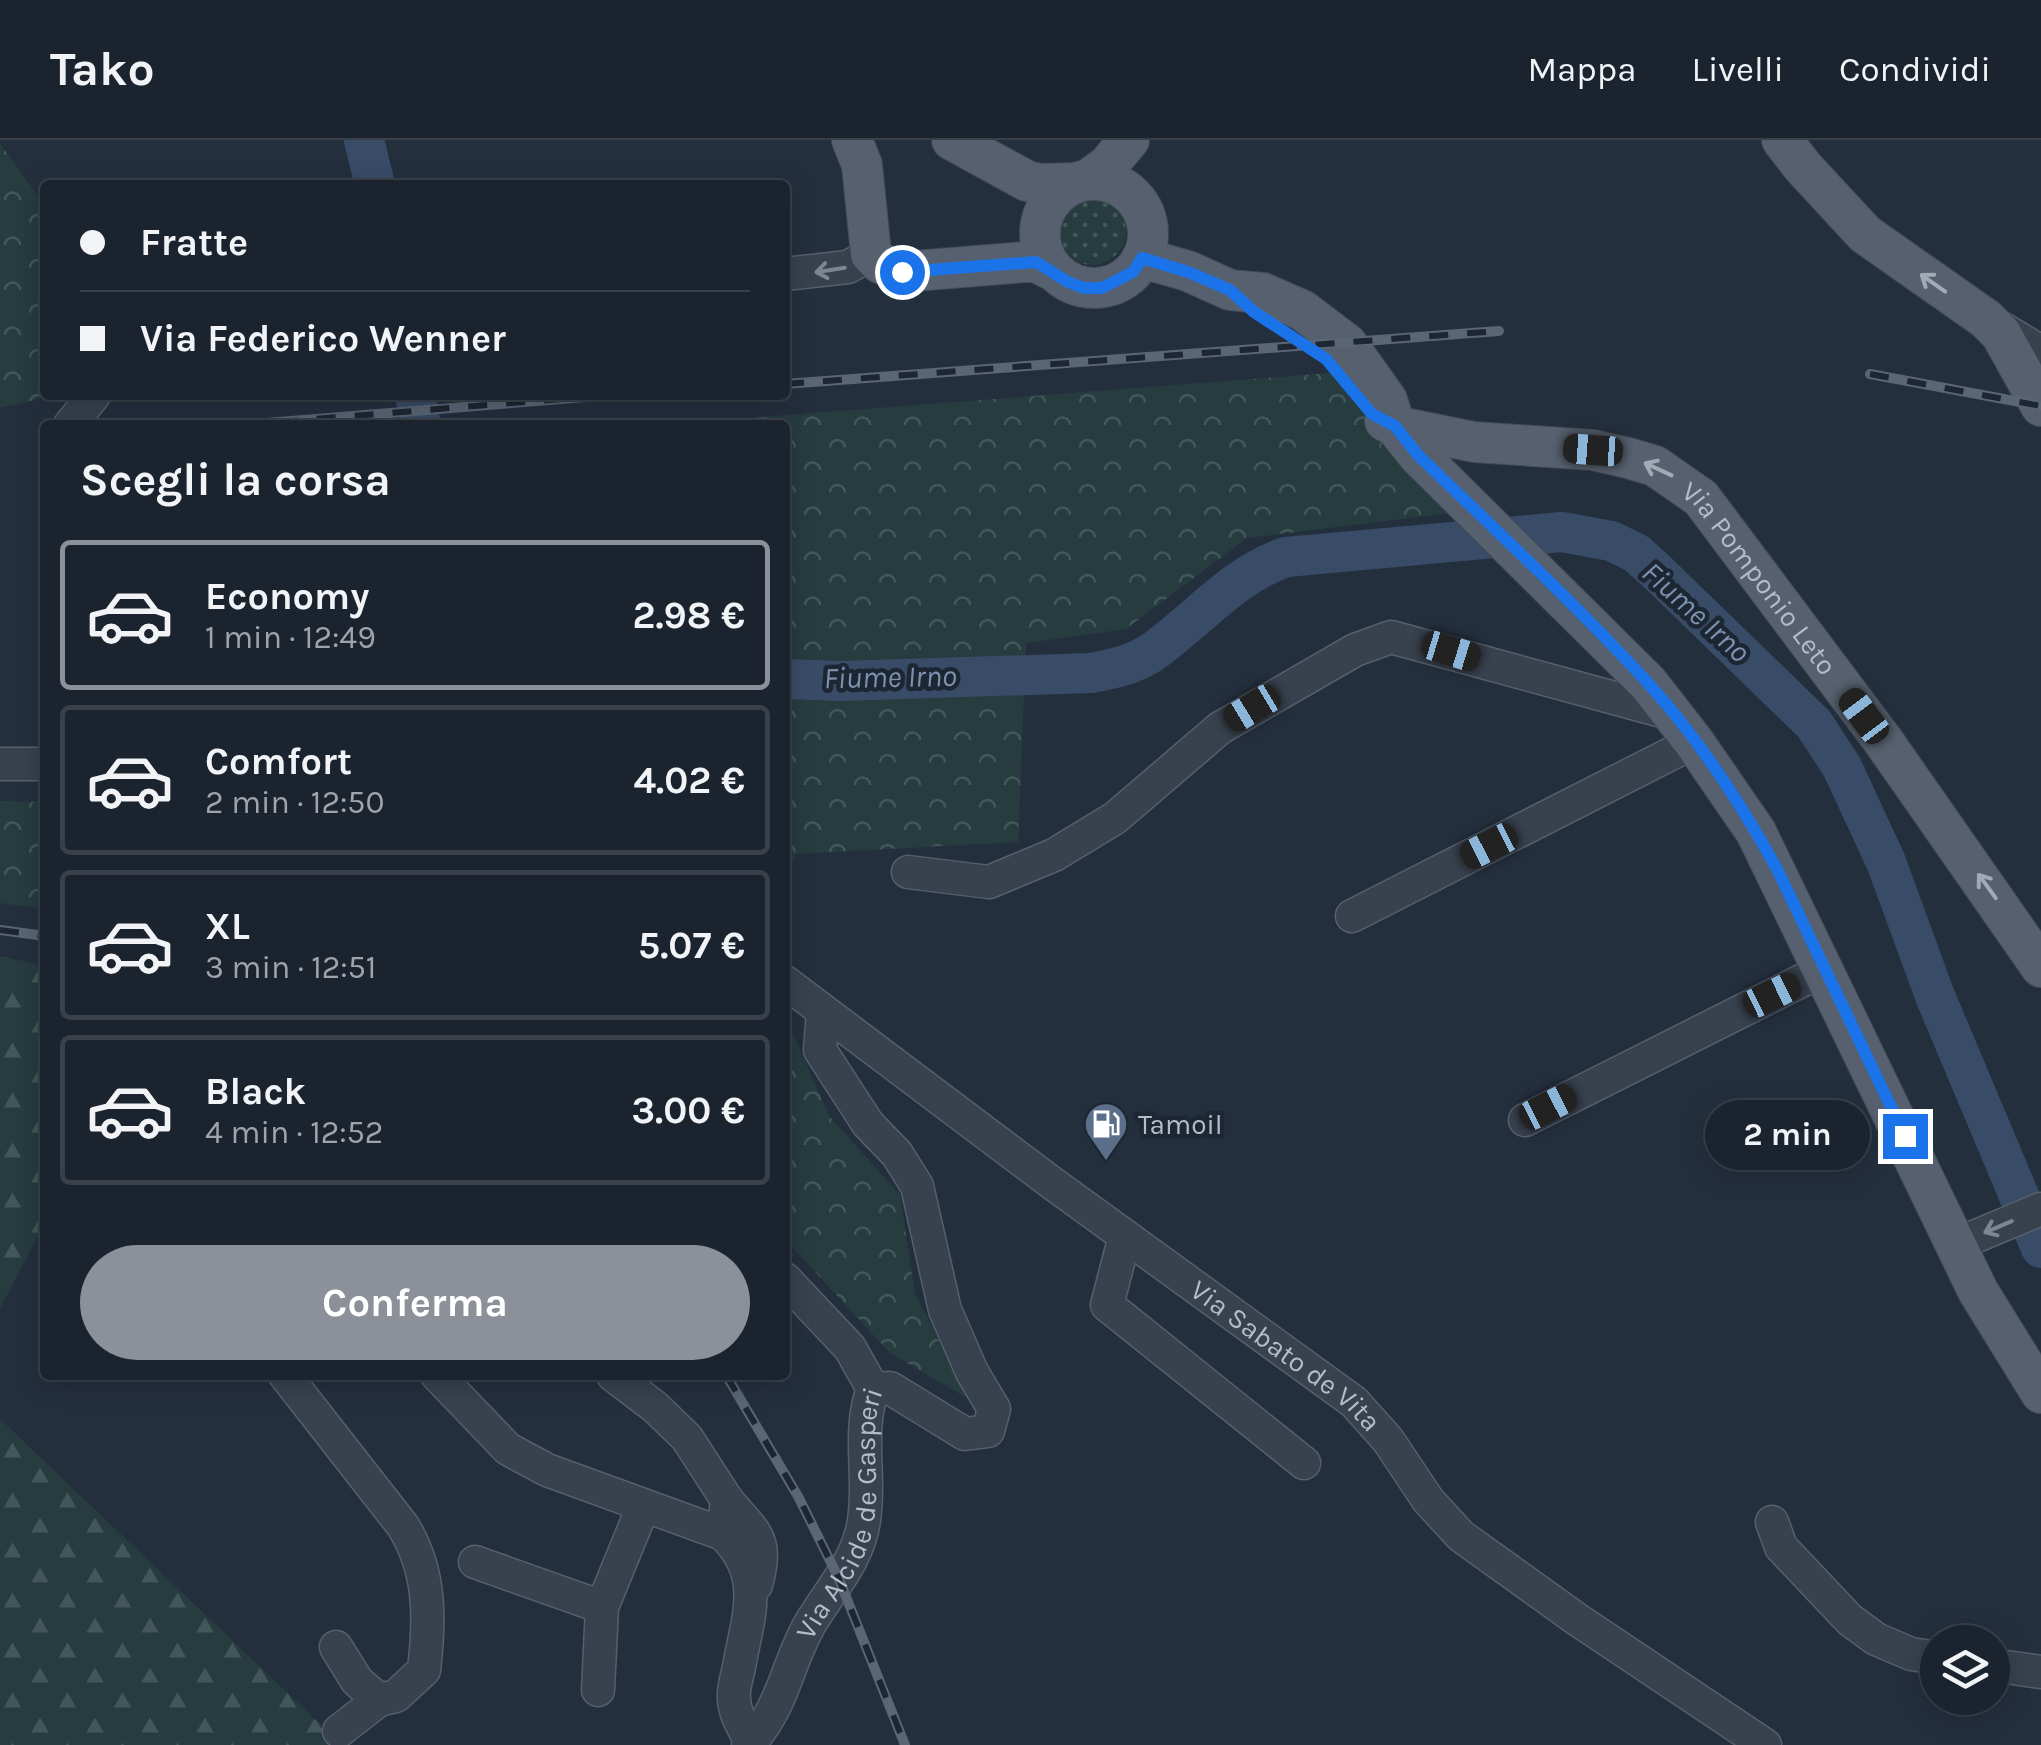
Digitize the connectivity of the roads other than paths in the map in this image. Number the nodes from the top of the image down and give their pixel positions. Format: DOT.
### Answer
graph roads {
  1 [pos="924,140"];
  2 [pos="952,140"];
  3 [pos="1129,140"];
  4 [pos="1782,140"];
  5 [pos="862,148"];
  6 [pos="998,167"];
  7 [pos="1082,181"];
  8 [pos="872,254"];
  9 [pos="1142,258"];
  10 [pos="1054,272"];
  11 [pos="790,273"];
  12 [pos="1986,319"];
  13 [pos="2041,352"];
  14 [pos="90,400"];
  15 [pos="2041,406"];
  16 [pos="74,420"];
  17 [pos="1406,440"];
  18 [pos="1538,574"];
  19 [pos="1573,689"];
  20 [pos="1684,728"];
  21 [pos="0,764"];
  22 [pos="40,764"];
  23 [pos="908,872"];
  24 [pos="1352,916"];
  25 [pos="2041,968"];
  26 [pos="1825,969"];
  27 [pos="790,986"];
  28 [pos="823,1011"];
  29 [pos="1524,1120"];
  30 [pos="2041,1209"];
  31 [pos="1126,1236"];
  32 [pos="1955,1245"];
  33 [pos="790,1284"];
  34 [pos="289,1380"];
  35 [pos="442,1380"];
  36 [pos="620,1380"];
  37 [pos="873,1389"];
  38 [pos="2041,1393"];
  39 [pos="1304,1464"];
  40 [pos="727,1500"];
  41 [pos="643,1506"];
  42 [pos="1772,1522"];
  43 [pos="723,1534"];
  44 [pos="476,1562"];
  45 [pos="752,1598"];
  46 [pos="602,1607"];
  47 [pos="336,1647"];
  48 [pos="1920,1655"];
  49 [pos="2010,1668"];
  50 [pos="2041,1672"];
  51 [pos="598,1690"];
  52 [pos="379,1700"];
  53 [pos="339,1731"];
  54 [pos="750,1744"];
  55 [pos="1765,1745"];
  1 -- 6 [label="main road"];
  2 -- 6 [label="main road"];
  3 -- 7 [label="main road"];
  12 -- 4 [label="main road, one-way"];
  5 -- 8 [label="main road"];
  6 -- 7 [label="main road"];
  7 -- 9 [label="main road"];
  7 -- 10 [label="main road"];
  8 -- 10 [label="main road"];
  8 -- 11 [label="street, one-way"];
  9 -- 10 [label="main road"];
  9 -- 17 [label="main road"];
  12 -- 13 [label="street"];
  12 -- 15 [label="main road"];
  14 -- 16 [label="street"];
  17 -- 18 [label="main road"];
  25 -- 17 [label="main road, Via Pomponio Leto, one-way"];
  18 -- 19 [label="street"];
  18 -- 20 [label="main road"];
  19 -- 20 [label="street"];
  19 -- 23 [label="street"];
  20 -- 24 [label="street"];
  20 -- 26 [label="main road"];
  21 -- 22 [label="street"];
  26 -- 29 [label="street"];
  26 -- 32 [label="main road"];
  27 -- 28 [label="street, Via Sabato de Vita"];
  28 -- 31 [label="street, Via Sabato de Vita"];
  28 -- 37 [label="street, Via Alcide de Gasperi"];
  30 -- 32 [label="street, one-way"];
  31 -- 39 [label="street"];
  31 -- 55 [label="street, Via Sabato de Vita"];
  32 -- 38 [label="main road"];
  33 -- 37 [label="street"];
  34 -- 52 [label="street"];
  35 -- 41 [label="street"];
  36 -- 40 [label="street"];
  37 -- 54 [label="street, Via Alcide de Gasperi"];
  40 -- 43 [label="street"];
  40 -- 45 [label="street"];
  41 -- 43 [label="street"];
  41 -- 46 [label="street"];
  42 -- 48 [label="street"];
  43 -- 45 [label="street, Via Alcide de Gasperi"];
  44 -- 46 [label="street"];
  45 -- 54 [label="street, Via Alcide de Gasperi"];
  46 -- 51 [label="street"];
  47 -- 52 [label="street"];
  49 -- 50 [label="street"];
  52 -- 53 [label="street"];
}
